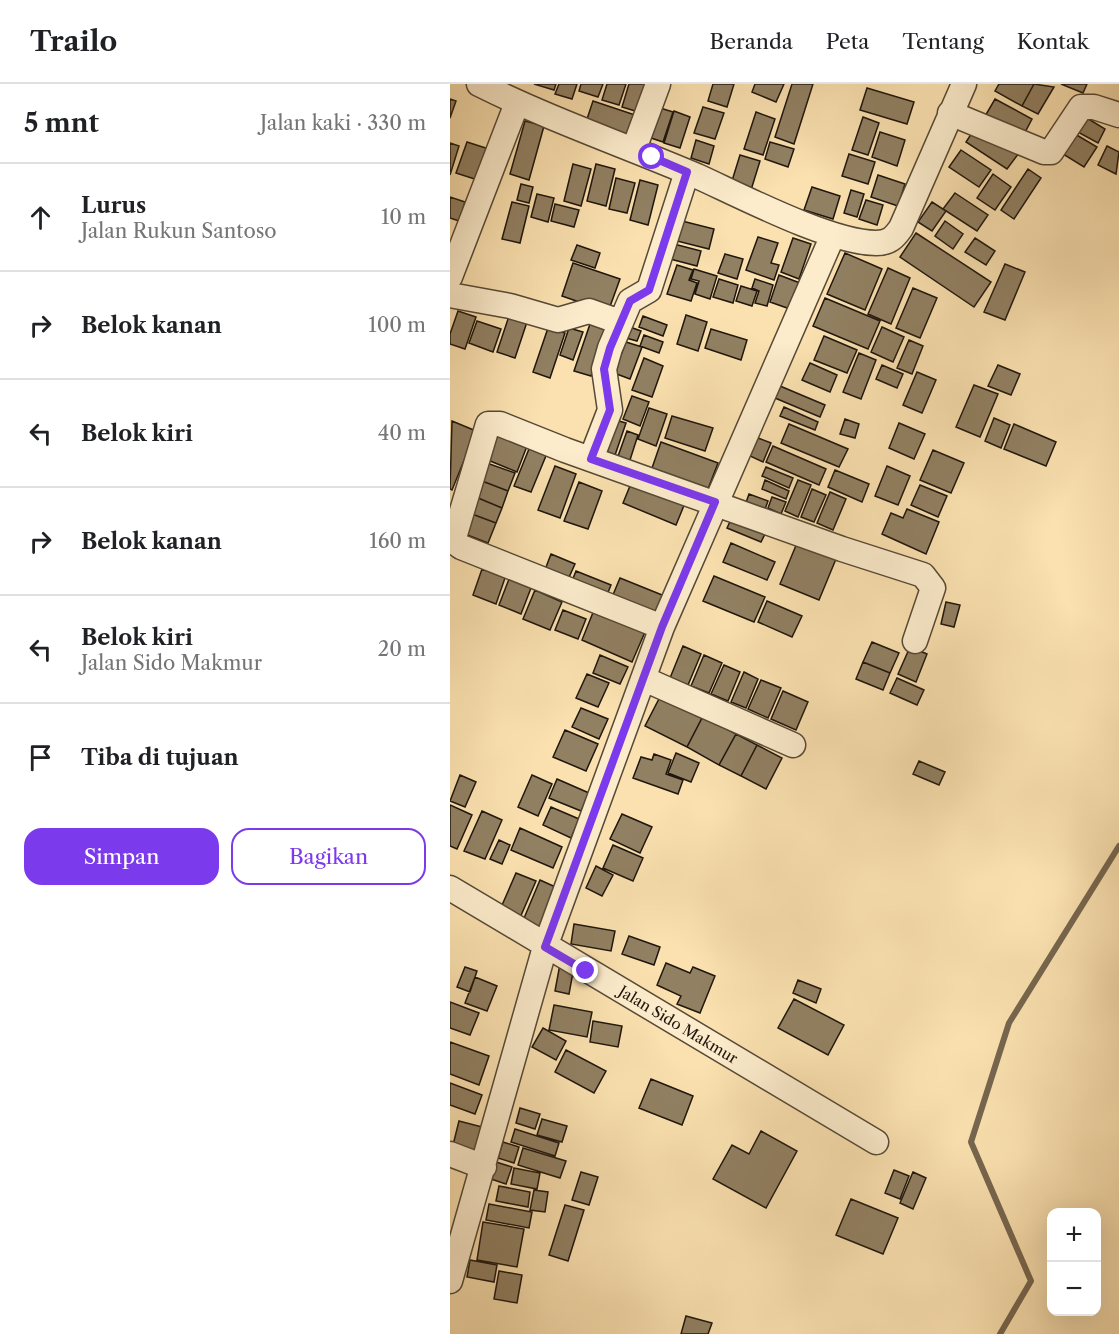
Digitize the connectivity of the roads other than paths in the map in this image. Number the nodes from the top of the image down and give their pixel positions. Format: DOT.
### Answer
graph roads {
  1 [pos="479,84"];
  2 [pos="658,84"];
  3 [pos="964,84"];
  4 [pos="517,103"];
  5 [pos="950,113"];
  6 [pos="1119,115"];
  7 [pos="634,149"];
  8 [pos="687,172"];
  9 [pos="833,235"];
  10 [pos="450,277"];
  11 [pos="450,295"];
  12 [pos="620,322"];
  13 [pos="591,459"];
  14 [pos="715,502"];
  15 [pos="662,627"];
  16 [pos="915,641"];
  17 [pos="644,679"];
  18 [pos="793,745"];
  19 [pos="450,888"];
  20 [pos="545,947"];
  21 [pos="876,1142"];
  22 [pos="450,1154"];
  23 [pos="484,1167"];
  24 [pos="450,1281"];
  1 -- 4 [label="street"];
  2 -- 7 [label="street"];
  3 -- 5 [label="street"];
  4 -- 7 [label="street"];
  4 -- 10 [label="street"];
  5 -- 6 [label="street"];
  5 -- 9 [label="street"];
  7 -- 8 [label="street"];
  8 -- 9 [label="street"];
  8 -- 12 [label="street"];
  9 -- 14 [label="street"];
  11 -- 12 [label="street"];
  12 -- 13 [label="street"];
  13 -- 14 [label="street"];
  13 -- 15 [label="street"];
  14 -- 15 [label="street"];
  14 -- 16 [label="street"];
  15 -- 17 [label="street"];
  17 -- 18 [label="street"];
  17 -- 20 [label="street"];
  19 -- 20 [label="street, Jalan Sido Makmur"];
  20 -- 21 [label="street, Jalan Sido Makmur"];
  20 -- 23 [label="street"];
  22 -- 23 [label="street"];
  23 -- 24 [label="street"];
}
